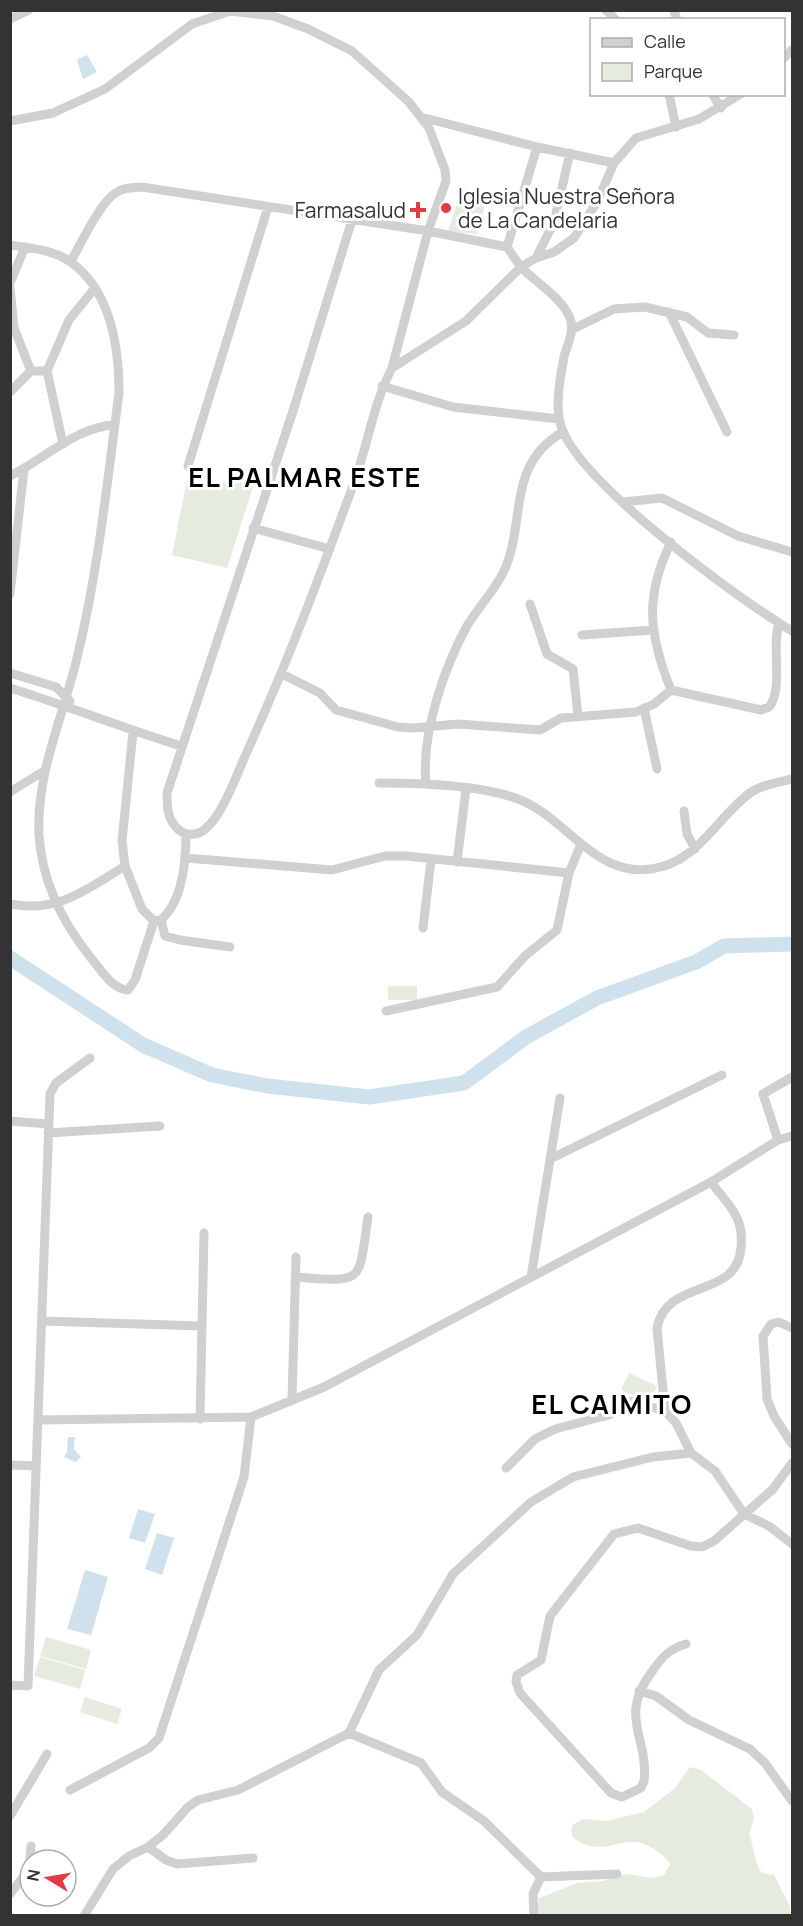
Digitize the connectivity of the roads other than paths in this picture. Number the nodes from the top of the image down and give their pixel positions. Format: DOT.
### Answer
graph roads {
  1 [pos="29,10"];
  2 [pos="10,19"];
  3 [pos="669,96"];
  4 [pos="713,96"];
  5 [pos="738,96"];
  6 [pos="721,108"];
  7 [pos="421,117"];
  8 [pos="10,121"];
  9 [pos="676,127"];
  10 [pos="537,147"];
  11 [pos="570,153"];
  12 [pos="614,162"];
  13 [pos="268,207"];
  14 [pos="352,220"];
  15 [pos="428,231"];
  16 [pos="10,245"];
  17 [pos="25,247"];
  18 [pos="507,247"];
  19 [pos="536,258"];
  20 [pos="71,261"];
  21 [pos="521,267"];
  22 [pos="10,283"];
  23 [pos="10,288"];
  24 [pos="94,289"];
  25 [pos="669,312"];
  26 [pos="573,329"];
  27 [pos="734,335"];
  28 [pos="392,368"];
  29 [pos="31,371"];
  30 [pos="47,371"];
  31 [pos="382,386"];
  32 [pos="10,393"];
  33 [pos="559,419"];
  34 [pos="115,425"];
  35 [pos="563,432"];
  36 [pos="727,432"];
  37 [pos="63,444"];
  38 [pos="188,466"];
  39 [pos="24,469"];
  40 [pos="10,476"];
  41 [pos="623,502"];
  42 [pos="254,528"];
  43 [pos="671,542"];
  44 [pos="330,549"];
  45 [pos="792,552"];
  46 [pos="10,594"];
  47 [pos="530,604"];
  48 [pos="778,623"];
  49 [pos="653,630"];
  50 [pos="792,631"];
  51 [pos="582,635"];
  52 [pos="10,673"];
  53 [pos="282,674"];
  54 [pos="10,688"];
  55 [pos="671,690"];
  56 [pos="65,701"];
  57 [pos="644,708"];
  58 [pos="578,716"];
  59 [pos="431,725"];
  60 [pos="134,732"];
  61 [pos="181,746"];
  62 [pos="657,769"];
  63 [pos="44,771"];
  64 [pos="792,779"];
  65 [pos="379,783"];
  66 [pos="426,783"];
  67 [pos="466,789"];
  68 [pos="10,792"];
  69 [pos="684,811"];
  70 [pos="186,834"];
  71 [pos="581,844"];
  72 [pos="695,849"];
  73 [pos="186,858"];
  74 [pos="431,860"];
  75 [pos="457,862"];
  76 [pos="125,866"];
  77 [pos="569,873"];
  78 [pos="10,904"];
  79 [pos="56,905"];
  80 [pos="158,921"];
  81 [pos="423,928"];
  82 [pos="230,947"];
  83 [pos="386,1011"];
  84 [pos="90,1058"];
  85 [pos="722,1075"];
  86 [pos="792,1077"];
  87 [pos="560,1098"];
  88 [pos="10,1121"];
  89 [pos="160,1126"];
  90 [pos="48,1128"];
  91 [pos="792,1136"];
  92 [pos="778,1140"];
  93 [pos="550,1159"];
  94 [pos="711,1182"];
  95 [pos="368,1217"];
  96 [pos="204,1233"];
  97 [pos="296,1257"];
  98 [pos="295,1277"];
  99 [pos="531,1277"];
  100 [pos="42,1321"];
  101 [pos="202,1326"];
  102 [pos="792,1328"];
  103 [pos="292,1400"];
  104 [pos="665,1411"];
  105 [pos="251,1417"];
  106 [pos="200,1419"];
  107 [pos="39,1420"];
  108 [pos="792,1444"];
  109 [pos="691,1453"];
  110 [pos="792,1463"];
  111 [pos="10,1465"];
  112 [pos="36,1467"];
  113 [pos="506,1468"];
  114 [pos="744,1514"];
  115 [pos="792,1544"];
  116 [pos="686,1644"];
  117 [pos="10,1685"];
  118 [pos="639,1691"];
  119 [pos="349,1733"];
  120 [pos="46,1754"];
  121 [pos="70,1790"];
  122 [pos="792,1802"];
  123 [pos="10,1816"];
  124 [pos="148,1847"];
  125 [pos="253,1858"];
  126 [pos="616,1874"];
  127 [pos="541,1877"];
  128 [pos="84,1916"];
  129 [pos="534,1916"];
  1 -- 2 [label="street"];
  3 -- 9 [label="street"];
  4 -- 6 [label="street"];
  5 -- 6 [label="street"];
  6 -- 9 [label="street"];
  7 -- 8 [label="street"];
  7 -- 10 [label="street"];
  7 -- 15 [label="street"];
  9 -- 12 [label="street"];
  10 -- 11 [label="street"];
  10 -- 18 [label="street"];
  11 -- 12 [label="street"];
  11 -- 19 [label="street"];
  12 -- 19 [label="street"];
  13 -- 14 [label="street"];
  13 -- 20 [label="street"];
  13 -- 38 [label="street"];
  14 -- 15 [label="street"];
  14 -- 42 [label="street"];
  15 -- 18 [label="street"];
  15 -- 28 [label="street"];
  16 -- 17 [label="street"];
  17 -- 20 [label="street"];
  17 -- 22 [label="street"];
  18 -- 21 [label="street"];
  19 -- 21 [label="street"];
  20 -- 24 [label="street"];
  21 -- 26 [label="street"];
  21 -- 28 [label="street"];
  23 -- 29 [label="street"];
  24 -- 30 [label="street"];
  24 -- 34 [label="street"];
  25 -- 26 [label="street"];
  25 -- 27 [label="street"];
  25 -- 36 [label="street"];
  26 -- 33 [label="street"];
  28 -- 31 [label="street"];
  29 -- 30 [label="street"];
  29 -- 32 [label="street"];
  30 -- 37 [label="street"];
  31 -- 33 [label="street"];
  31 -- 44 [label="street"];
  33 -- 35 [label="street"];
  34 -- 37 [label="street"];
  34 -- 56 [label="street"];
  35 -- 41 [label="street"];
  35 -- 59 [label="street"];
  37 -- 39 [label="street"];
  39 -- 40 [label="street"];
  39 -- 46 [label="street"];
  41 -- 43 [label="street"];
  41 -- 45 [label="street"];
  42 -- 44 [label="street"];
  42 -- 61 [label="street"];
  43 -- 48 [label="street"];
  43 -- 49 [label="street"];
  44 -- 53 [label="street"];
  47 -- 58 [label="street"];
  48 -- 50 [label="street"];
  48 -- 55 [label="street"];
  49 -- 51 [label="street"];
  49 -- 55 [label="street"];
  52 -- 56 [label="street"];
  53 -- 59 [label="street"];
  53 -- 70 [label="street"];
  54 -- 56 [label="street"];
  55 -- 57 [label="street"];
  56 -- 60 [label="street"];
  56 -- 63 [label="street"];
  57 -- 58 [label="street"];
  57 -- 62 [label="street"];
  58 -- 59 [label="street"];
  59 -- 66 [label="street"];
  60 -- 61 [label="street"];
  60 -- 76 [label="street"];
  61 -- 70 [label="street"];
  63 -- 68 [label="street"];
  63 -- 79 [label="street"];
  64 -- 72 [label="street"];
  65 -- 66 [label="street"];
  66 -- 67 [label="street"];
  67 -- 71 [label="street"];
  67 -- 75 [label="street"];
  69 -- 72 [label="street"];
  70 -- 73 [label="street"];
  71 -- 72 [label="street"];
  71 -- 77 [label="street"];
  73 -- 74 [label="street"];
  73 -- 80 [label="street"];
  74 -- 75 [label="street"];
  74 -- 81 [label="street"];
  75 -- 77 [label="street"];
  76 -- 79 [label="street"];
  76 -- 80 [label="street"];
  77 -- 83 [label="street"];
  78 -- 79 [label="street"];
  79 -- 80 [label="street"];
  80 -- 82 [label="street"];
  84 -- 90 [label="street"];
  85 -- 93 [label="street"];
  86 -- 92 [label="street"];
  87 -- 93 [label="street"];
  88 -- 90 [label="street"];
  89 -- 90 [label="street"];
  90 -- 100 [label="street"];
  91 -- 92 [label="street"];
  92 -- 94 [label="street"];
  93 -- 99 [label="street"];
  94 -- 99 [label="street"];
  94 -- 104 [label="street"];
  95 -- 98 [label="street"];
  96 -- 101 [label="street"];
  97 -- 98 [label="street"];
  98 -- 103 [label="street"];
  99 -- 103 [label="street"];
  100 -- 101 [label="street"];
  100 -- 107 [label="street"];
  101 -- 106 [label="street"];
  102 -- 108 [label="street"];
  103 -- 105 [label="street"];
  104 -- 109 [label="street"];
  104 -- 113 [label="street"];
  105 -- 106 [label="street"];
  105 -- 121 [label="street"];
  106 -- 107 [label="street"];
  107 -- 112 [label="street"];
  109 -- 114 [label="street"];
  109 -- 119 [label="street"];
  110 -- 114 [label="street"];
  111 -- 112 [label="street"];
  112 -- 117 [label="street"];
  114 -- 115 [label="street"];
  114 -- 118 [label="street"];
  116 -- 118 [label="street"];
  118 -- 122 [label="street"];
  119 -- 124 [label="street"];
  119 -- 127 [label="street"];
  120 -- 123 [label="street"];
  124 -- 125 [label="street"];
  124 -- 128 [label="street"];
  126 -- 127 [label="street"];
  127 -- 129 [label="street"];
}
